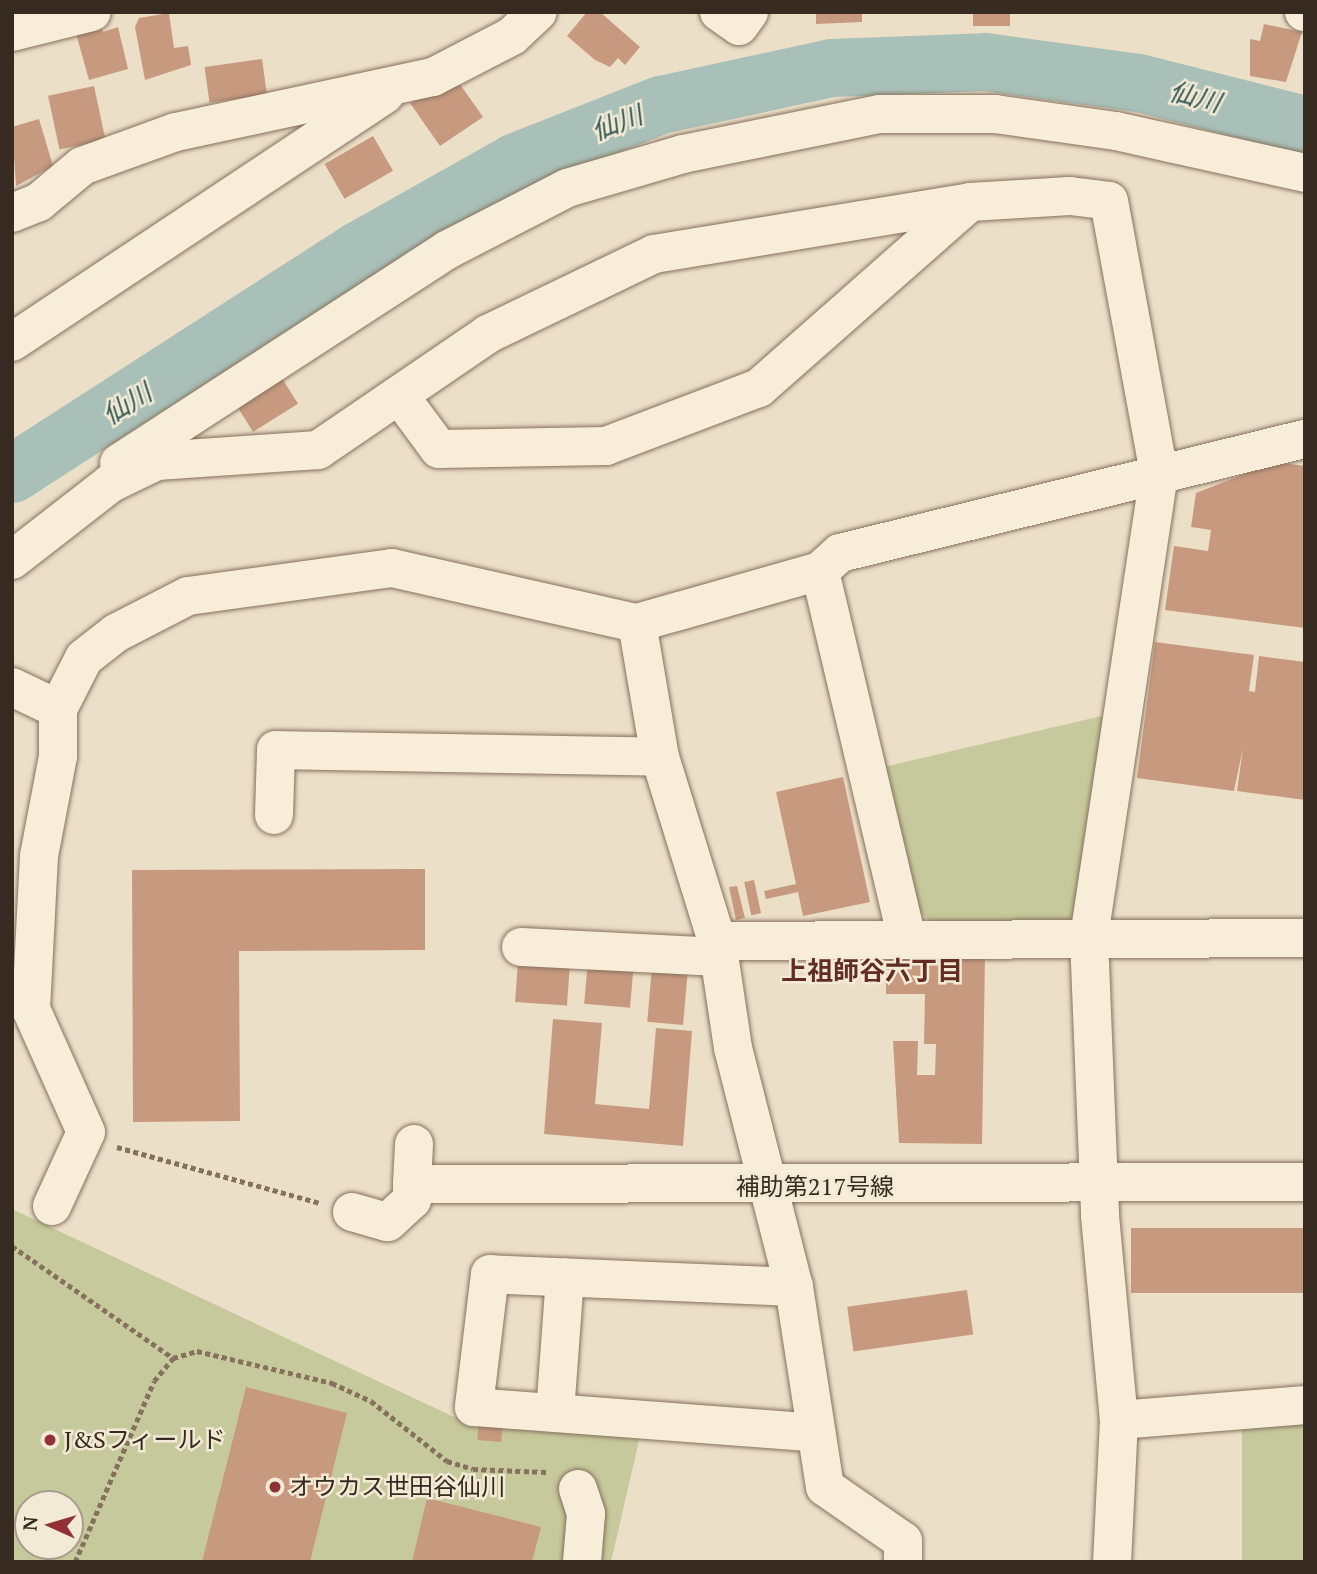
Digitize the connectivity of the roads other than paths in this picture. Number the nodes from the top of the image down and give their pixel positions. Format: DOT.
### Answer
graph roads {
  1 [pos="92,12"];
  2 [pos="538,12"];
  3 [pos="719,12"];
  4 [pos="749,12"];
  5 [pos="12,33"];
  6 [pos="398,85"];
  7 [pos="1305,173"];
  8 [pos="970,202"];
  9 [pos="12,213"];
  10 [pos="12,342"];
  11 [pos="399,395"];
  12 [pos="1305,439"];
  13 [pos="118,463"];
  14 [pos="1159,474"];
  15 [pos="12,560"];
  16 [pos="820,571"];
  17 [pos="637,623"];
  18 [pos="12,687"];
  19 [pos="58,709"];
  20 [pos="660,757"];
  21 [pos="274,815"];
  22 [pos="1089,938"];
  23 [pos="1305,938"];
  24 [pos="907,939"];
  25 [pos="521,947"];
  26 [pos="718,949"];
  27 [pos="22,1008"];
  28 [pos="414,1144"];
  29 [pos="1305,1182"];
  30 [pos="412,1184"];
  31 [pos="1102,1185"];
  32 [pos="767,1187"];
  33 [pos="52,1206"];
  34 [pos="352,1212"];
  35 [pos="565,1277"];
  36 [pos="794,1287"];
  37 [pos="1305,1405"];
  38 [pos="555,1413"];
  39 [pos="1119,1420"];
  40 [pos="816,1433"];
  41 [pos="578,1489"];
  42 [pos="582,1562"];
  43 [pos="903,1562"];
  44 [pos="1112,1562"];
  1 -- 5 [label="street"];
  2 -- 6 [label="street"];
  3 -- 4 [label="street"];
  6 -- 9 [label="street"];
  6 -- 10 [label="street"];
  7 -- 13 [label="street"];
  8 -- 11 [label="street"];
  8 -- 11 [label="street"];
  8 -- 14 [label="street"];
  11 -- 15 [label="street"];
  12 -- 14 [label="street"];
  14 -- 16 [label="street"];
  14 -- 22 [label="street"];
  16 -- 17 [label="street"];
  16 -- 24 [label="street"];
  17 -- 19 [label="street"];
  17 -- 20 [label="street"];
  18 -- 19 [label="street"];
  19 -- 27 [label="street"];
  20 -- 21 [label="street"];
  20 -- 26 [label="street"];
  22 -- 23 [label="street"];
  22 -- 24 [label="street"];
  22 -- 31 [label="street"];
  24 -- 26 [label="street"];
  25 -- 26 [label="street"];
  26 -- 32 [label="street"];
  27 -- 33 [label="street"];
  28 -- 30 [label="street"];
  29 -- 31 [label="street, 補助第217号線"];
  30 -- 32 [label="street, 補助第217号線"];
  30 -- 34 [label="street"];
  31 -- 32 [label="street, 補助第217号線"];
  31 -- 39 [label="street"];
  32 -- 36 [label="street"];
  35 -- 36 [label="street"];
  35 -- 38 [label="street"];
  35 -- 38 [label="street"];
  36 -- 40 [label="street"];
  37 -- 39 [label="street"];
  38 -- 40 [label="street"];
  39 -- 44 [label="street"];
  40 -- 43 [label="street"];
  41 -- 42 [label="street"];
}
